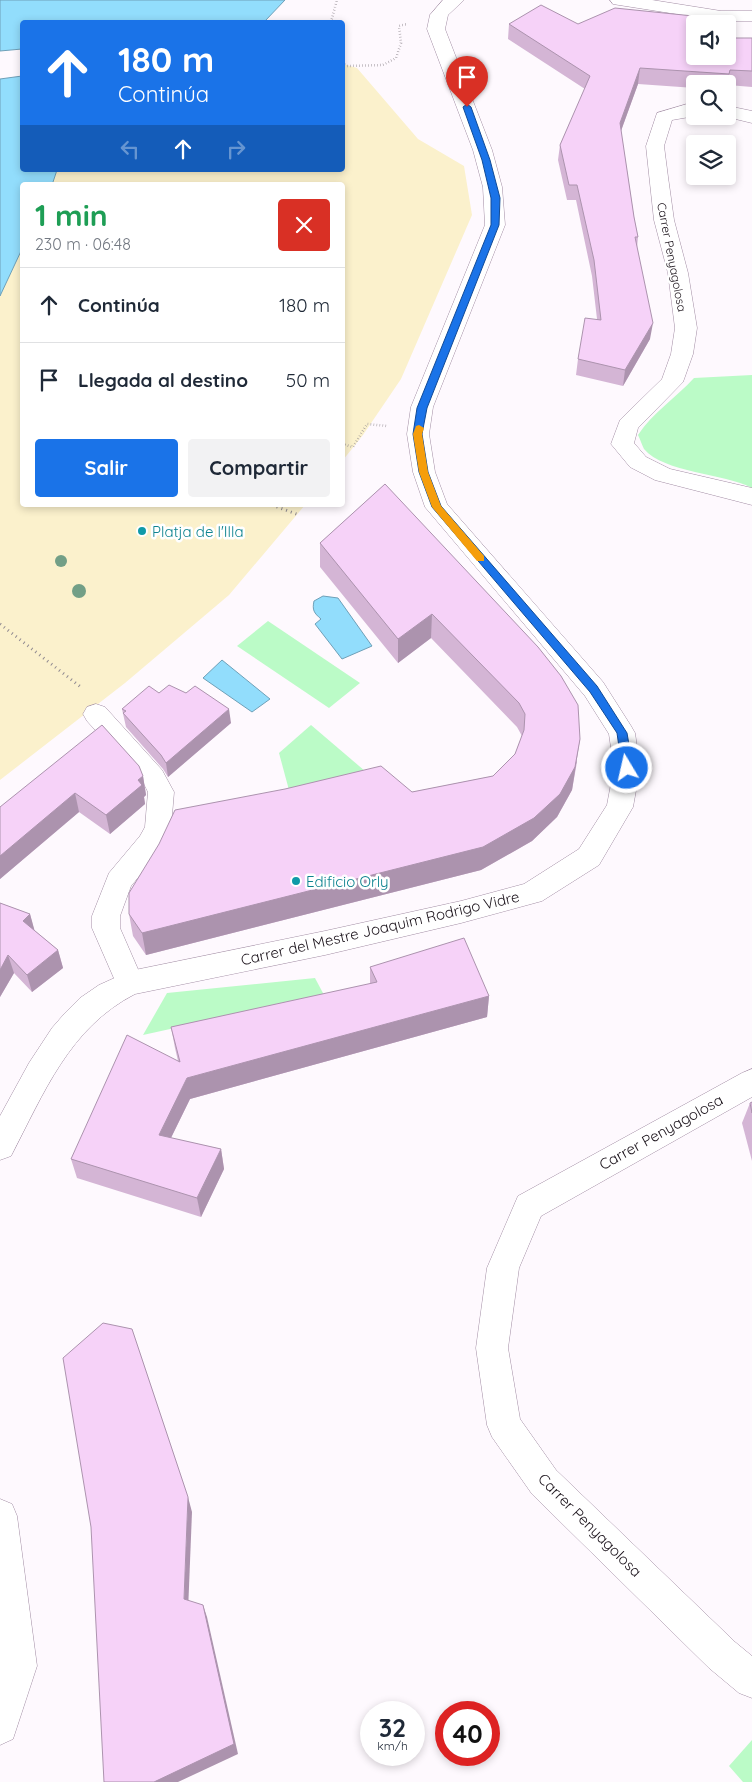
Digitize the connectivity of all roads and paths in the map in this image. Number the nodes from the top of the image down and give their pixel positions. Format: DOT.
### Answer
graph roads {
  1 [pos="338,0"];
  2 [pos="455,0"];
  3 [pos="619,0"];
  4 [pos="752,16"];
  5 [pos="332,20"];
  6 [pos="407,24"];
  7 [pos="345,65"];
  8 [pos="686,110"];
  9 [pos="736,114"];
  10 [pos="752,117"];
  11 [pos="419,429"];
  12 [pos="345,445"];
  13 [pos="752,497"];
  14 [pos="277,507"];
  15 [pos="299,515"];
  16 [pos="0,624"];
  17 [pos="96,714"];
  18 [pos="130,983"];
  19 [pos="752,1082"];
  20 [pos="0,1146"];
  21 [pos="0,1516"];
  22 [pos="752,1680"];
  23 [pos="0,1726"];
  1 -- 5 [label="path"];
  2 -- 11 [label="street, Carrer del Mestre Joaquim Rodrigo Vidre"];
  3 -- 4 [label="street"];
  6 -- 7 [label="path"];
  8 -- 13 [label="street, Carrer Penyagolosa"];
  9 -- 10 [label="street"];
  11 -- 12 [label="path"];
  11 -- 18 [label="street, Carrer del Mestre Joaquim Rodrigo Vidre"];
  14 -- 15 [label="path"];
  16 -- 17 [label="path"];
  17 -- 18 [label="street"];
  18 -- 20 [label="street, Carrer del Mestre Joaquim Rodrigo Vidre"];
  19 -- 22 [label="street, Carrer Penyagolosa"];
  21 -- 23 [label="street"];
}
